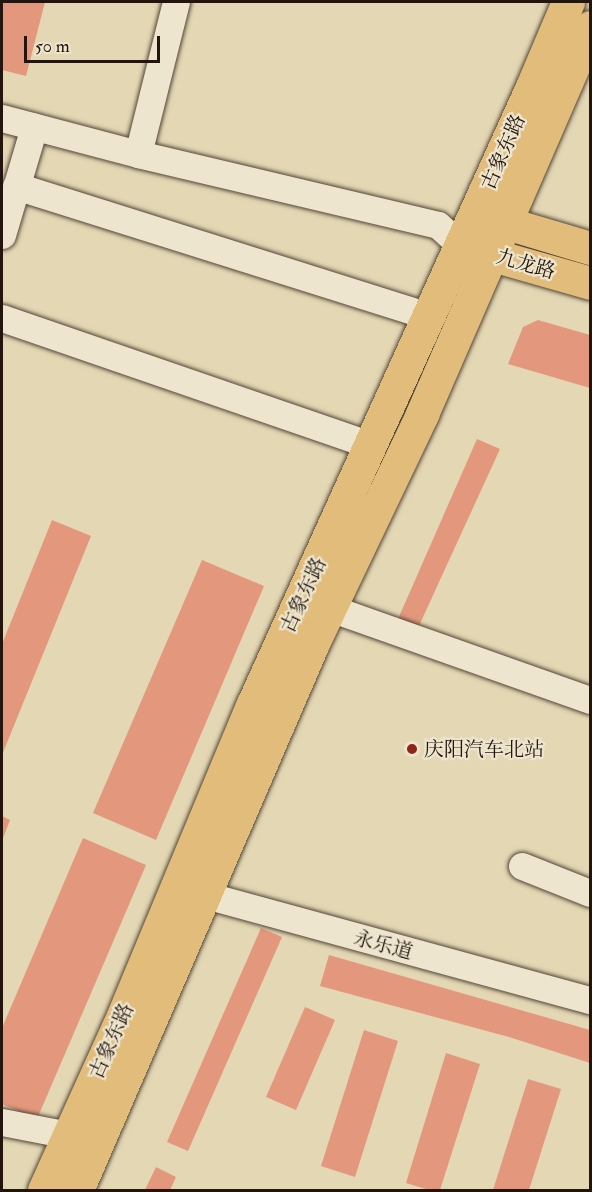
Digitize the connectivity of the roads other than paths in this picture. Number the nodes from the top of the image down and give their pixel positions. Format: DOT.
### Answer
graph roads {
  1 [pos="176,2"];
  2 [pos="568,2"];
  3 [pos="591,27"];
  4 [pos="2,118"];
  5 [pos="34,127"];
  6 [pos="138,154"];
  7 [pos="16,186"];
  8 [pos="475,214"];
  9 [pos="506,223"];
  10 [pos="2,235"];
  11 [pos="461,246"];
  12 [pos="591,248"];
  13 [pos="492,255"];
  14 [pos="591,283"];
  15 [pos="429,316"];
  16 [pos="2,318"];
  17 [pos="371,445"];
  18 [pos="330,608"];
  19 [pos="591,700"];
  20 [pos="522,866"];
  21 [pos="194,884"];
  22 [pos="591,893"];
  23 [pos="591,984"];
  24 [pos="591,1000"];
  25 [pos="2,1122"];
  26 [pos="69,1135"];
  27 [pos="44,1191"];
  28 [pos="77,1191"];
  1 -- 6 [label="street"];
  2 -- 8 [label="main road, 古象东路"];
  3 -- 9 [label="main road, 古象东路"];
  4 -- 5 [label="street"];
  5 -- 6 [label="street"];
  5 -- 7 [label="street"];
  6 -- 11 [label="street"];
  7 -- 10 [label="street"];
  7 -- 15 [label="street"];
  8 -- 9 [label="main road, 九龙路"];
  8 -- 11 [label="main road, 古象东路"];
  9 -- 12 [label="main road, 九龙路"];
  9 -- 13 [label="main road, 古象东路"];
  11 -- 13 [label="main road, 九龙路"];
  11 -- 15 [label="main road, 古象东路"];
  13 -- 14 [label="main road, 九龙路"];
  13 -- 18 [label="main road, 古象东路"];
  15 -- 17 [label="main road, 古象东路"];
  16 -- 17 [label="street"];
  17 -- 21 [label="main road, 古象东路"];
  18 -- 19 [label="street"];
  18 -- 21 [label="main road, 古象东路"];
  20 -- 22 [label="street"];
  21 -- 23 [label="street, 永乐道"];
  21 -- 24 [label="street, 永乐道"];
  21 -- 26 [label="main road, 古象东路"];
  21 -- 28 [label="main road, 古象东路"];
  25 -- 26 [label="street"];
  26 -- 27 [label="main road, 古象东路"];
}
